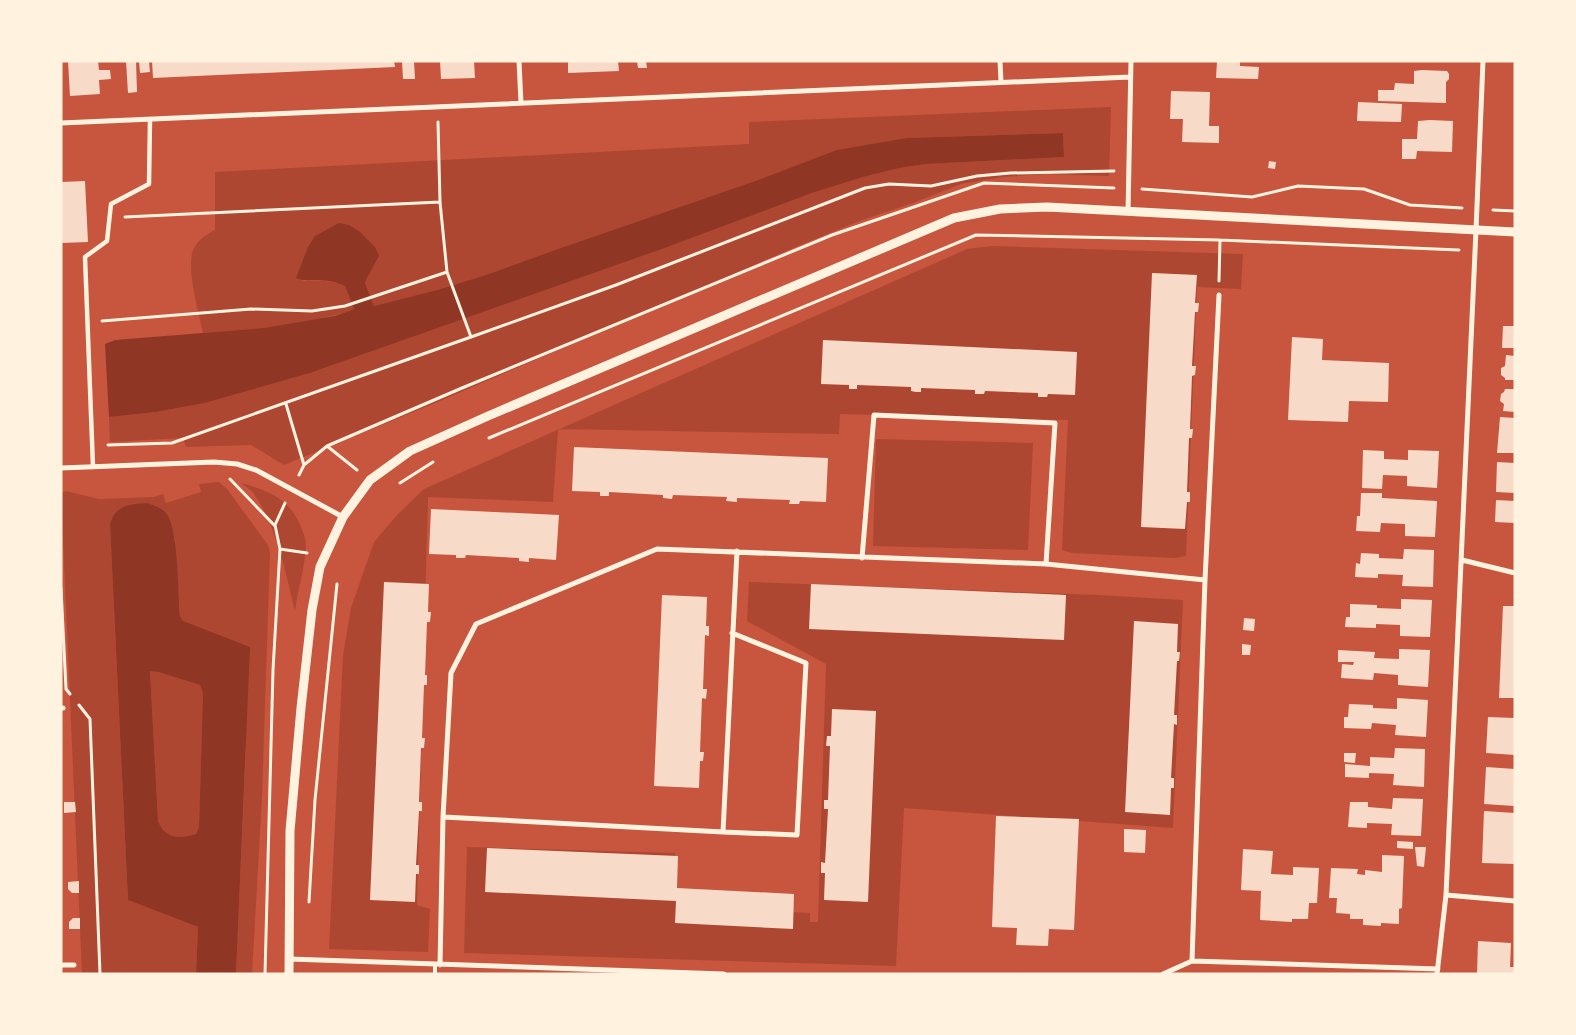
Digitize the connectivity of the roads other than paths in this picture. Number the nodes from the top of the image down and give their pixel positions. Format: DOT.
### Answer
graph roads {
  1 [pos="519,61"];
  2 [pos="1000,61"];
  3 [pos="1131,61"];
  4 [pos="1482,61"];
  5 [pos="1130,77"];
  6 [pos="1001,82"];
  7 [pos="521,103"];
  8 [pos="150,119"];
  9 [pos="61,123"];
  10 [pos="1128,212"];
  11 [pos="1476,230"];
  12 [pos="1515,232"];
  13 [pos="1219,295"];
  14 [pos="93,467"];
  15 [pos="61,468"];
  16 [pos="343,517"];
  17 [pos="737,551"];
  18 [pos="862,558"];
  19 [pos="1462,560"];
  20 [pos="1046,564"];
  21 [pos="1515,573"];
  22 [pos="1205,580"];
  23 [pos="732,633"];
  24 [pos="443,817"];
  25 [pos="723,832"];
  26 [pos="1446,895"];
  27 [pos="1515,900"];
  28 [pos="289,959"];
  29 [pos="1192,961"];
  30 [pos="61,965"];
  31 [pos="74,965"];
  32 [pos="437,965"];
  33 [pos="1438,972"];
  34 [pos="670,973"];
  35 [pos="289,974"];
  36 [pos="435,974"];
  37 [pos="724,974"];
  38 [pos="1163,974"];
  1 -- 7 [label="street"];
  2 -- 6 [label="street"];
  3 -- 5 [label="street"];
  4 -- 11 [label="street"];
  5 -- 6 [label="street"];
  5 -- 10 [label="street"];
  6 -- 7 [label="street"];
  7 -- 8 [label="street"];
  8 -- 9 [label="street"];
  8 -- 14 [label="street"];
  10 -- 11 [label="street"];
  10 -- 16 [label="street"];
  11 -- 12 [label="street"];
  11 -- 19 [label="street"];
  13 -- 22 [label="street"];
  14 -- 15 [label="street"];
  14 -- 16 [label="street"];
  16 -- 28 [label="street"];
  17 -- 18 [label="street"];
  17 -- 23 [label="street"];
  17 -- 24 [label="street"];
  18 -- 20 [label="street"];
  18 -- 20 [label="street"];
  19 -- 21 [label="street"];
  19 -- 26 [label="street"];
  20 -- 22 [label="street"];
  22 -- 29 [label="street"];
  23 -- 25 [label="street"];
  23 -- 25 [label="street"];
  24 -- 25 [label="street"];
  24 -- 32 [label="street"];
  26 -- 27 [label="street"];
  26 -- 33 [label="street"];
  28 -- 32 [label="street"];
  28 -- 35 [label="street"];
  29 -- 33 [label="street"];
  29 -- 38 [label="street"];
  30 -- 31 [label="street"];
  32 -- 34 [label="street"];
  32 -- 36 [label="lane"];
  34 -- 37 [label="street"];
}
